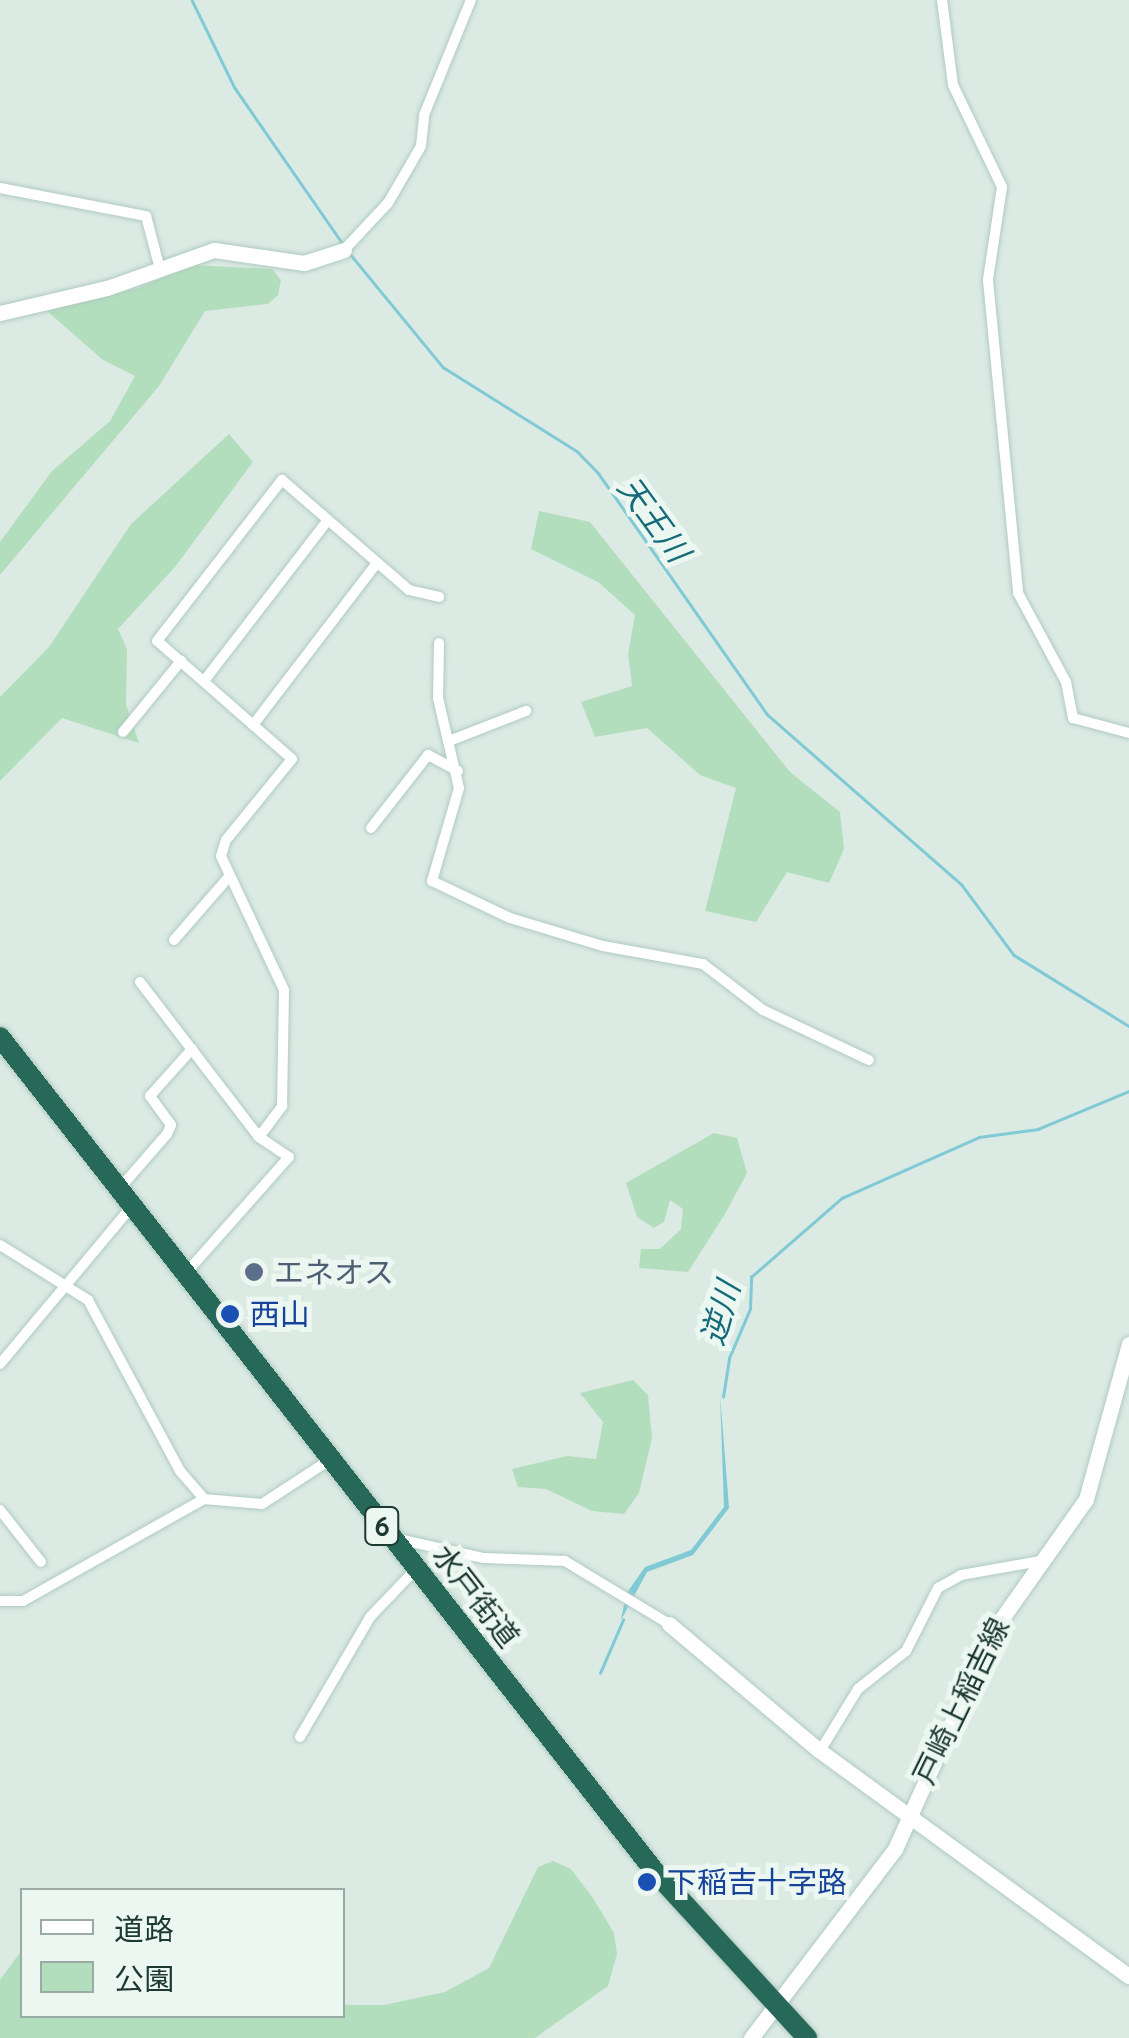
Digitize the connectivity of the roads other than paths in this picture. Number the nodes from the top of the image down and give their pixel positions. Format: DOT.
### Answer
graph roads {
  1 [pos="471,0"];
  2 [pos="942,0"];
  3 [pos="0,188"];
  4 [pos="349,247"];
  5 [pos="160,268"];
  6 [pos="0,313"];
  7 [pos="328,520"];
  8 [pos="377,563"];
  9 [pos="439,597"];
  10 [pos="439,643"];
  11 [pos="180,661"];
  12 [pos="204,682"];
  13 [pos="526,711"];
  14 [pos="253,725"];
  15 [pos="123,732"];
  16 [pos="1129,733"];
  17 [pos="449,741"];
  18 [pos="458,771"];
  19 [pos="371,828"];
  20 [pos="227,878"];
  21 [pos="174,940"];
  22 [pos="140,982"];
  23 [pos="0,1037"];
  24 [pos="192,1049"];
  25 [pos="869,1060"];
  26 [pos="259,1137"];
  27 [pos="126,1197"];
  28 [pos="2,1249"];
  29 [pos="185,1274"];
  30 [pos="67,1286"];
  31 [pos="1129,1344"];
  32 [pos="0,1364"];
  33 [pos="330,1459"];
  34 [pos="204,1499"];
  35 [pos="0,1510"];
  36 [pos="392,1538"];
  37 [pos="1040,1561"];
  38 [pos="41,1562"];
  39 [pos="416,1569"];
  40 [pos="0,1601"];
  41 [pos="669,1624"];
  42 [pos="300,1737"];
  43 [pos="820,1751"];
  44 [pos="906,1814"];
  45 [pos="1129,1976"];
  46 [pos="774,2006"];
  47 [pos="751,2038"];
  48 [pos="807,2038"];
  1 -- 4 [label="street"];
  2 -- 16 [label="street"];
  3 -- 5 [label="street"];
  4 -- 5 [label="street"];
  5 -- 6 [label="street"];
  7 -- 8 [label="street"];
  7 -- 11 [label="street"];
  7 -- 12 [label="street"];
  8 -- 9 [label="street"];
  8 -- 14 [label="street"];
  10 -- 17 [label="street"];
  11 -- 12 [label="street"];
  11 -- 15 [label="street"];
  12 -- 14 [label="street"];
  13 -- 17 [label="street"];
  14 -- 20 [label="street"];
  17 -- 18 [label="street"];
  18 -- 19 [label="street"];
  18 -- 25 [label="street"];
  20 -- 21 [label="street"];
  20 -- 26 [label="street"];
  22 -- 24 [label="street"];
  23 -- 27 [label="highway, 水戸街道 / 6"];
  24 -- 26 [label="street"];
  24 -- 27 [label="street"];
  26 -- 29 [label="street"];
  27 -- 29 [label="highway, 水戸街道 / 6"];
  27 -- 30 [label="street"];
  28 -- 30 [label="street"];
  29 -- 33 [label="highway, 水戸街道 / 6"];
  30 -- 32 [label="street"];
  30 -- 34 [label="street"];
  31 -- 37 [label="street, 戸崎上稲吉線"];
  33 -- 34 [label="street"];
  33 -- 36 [label="highway, 水戸街道 / 6"];
  34 -- 40 [label="street"];
  35 -- 38 [label="street"];
  36 -- 39 [label="highway, 水戸街道 / 6"];
  36 -- 41 [label="street"];
  37 -- 43 [label="street"];
  37 -- 44 [label="street, 戸崎上稲吉線"];
  39 -- 42 [label="street"];
  39 -- 46 [label="highway, 水戸街道 / 6"];
  41 -- 43 [label="street"];
  43 -- 44 [label="street"];
  44 -- 45 [label="street"];
  44 -- 46 [label="street, 戸崎上稲吉線"];
  46 -- 47 [label="street, 戸崎上稲吉線"];
  46 -- 48 [label="highway, 水戸街道 / 6"];
}
